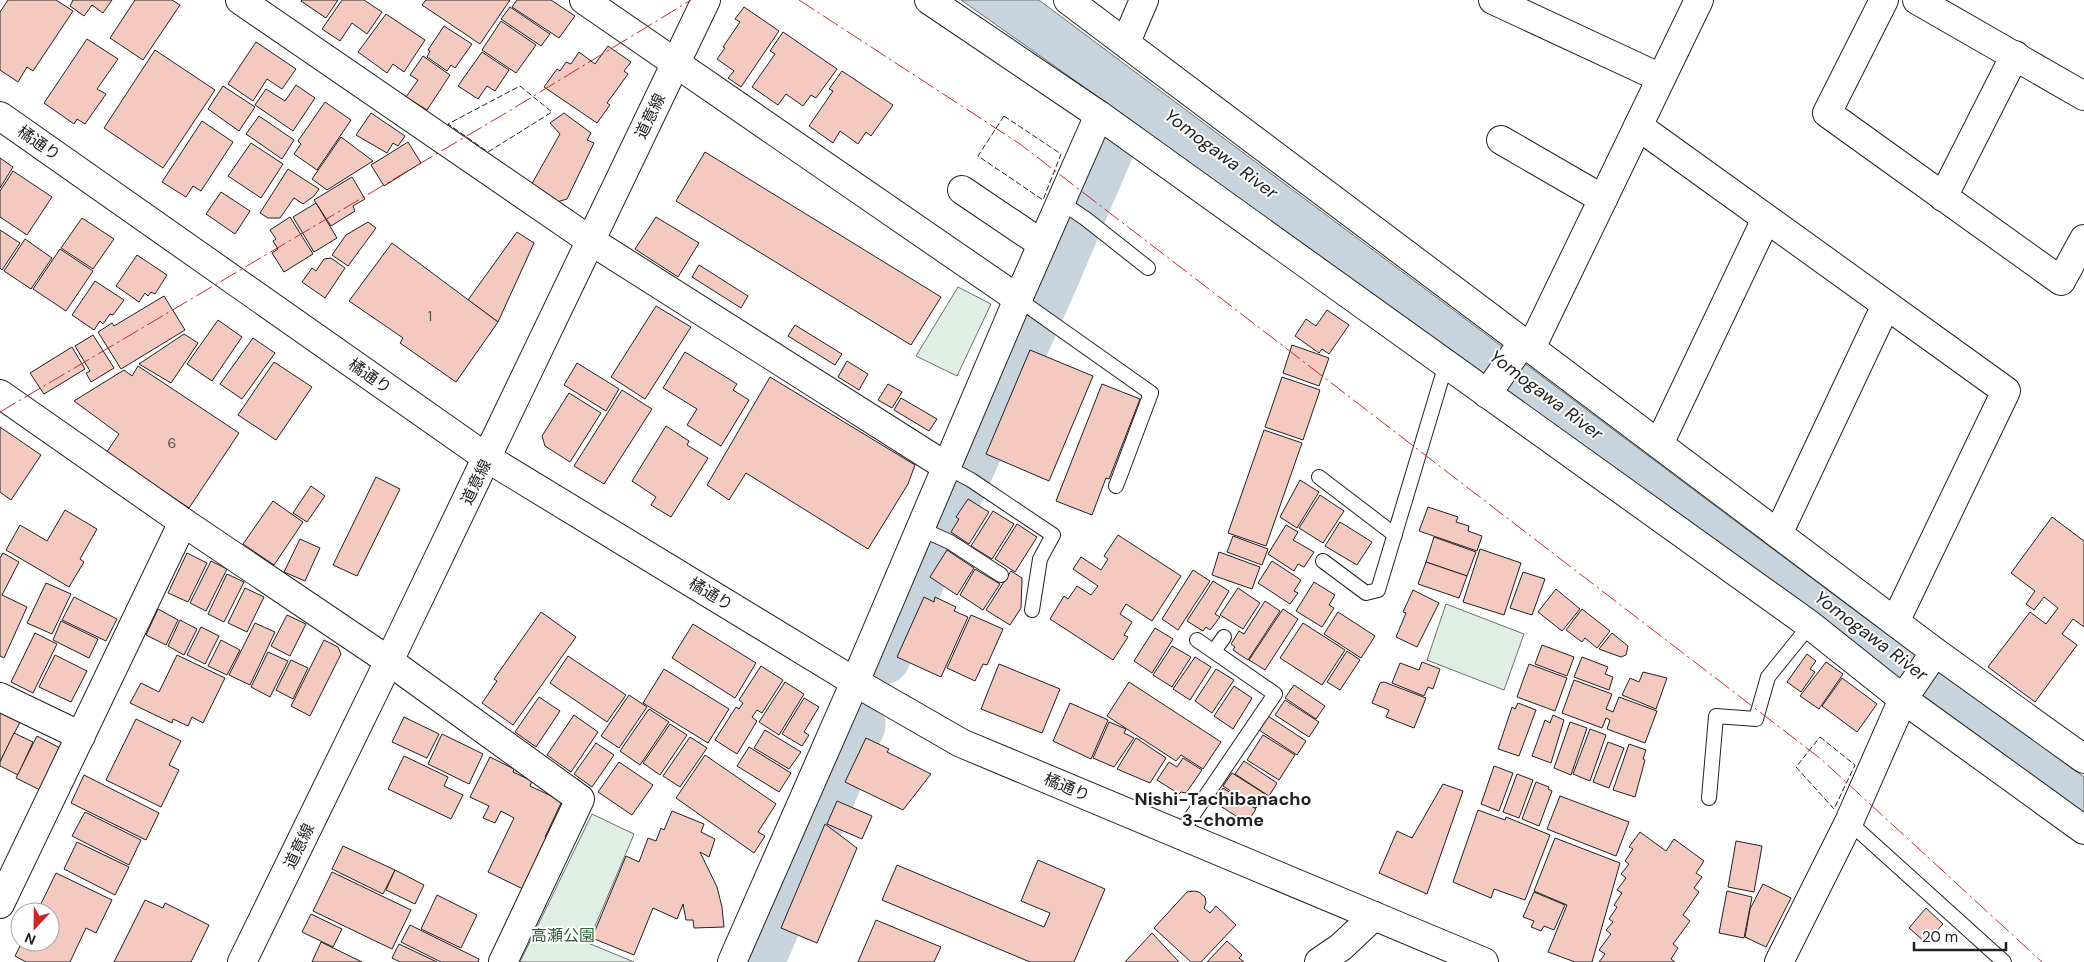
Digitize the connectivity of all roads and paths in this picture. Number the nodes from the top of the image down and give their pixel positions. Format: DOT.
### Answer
graph roads {
  1 [pos="240,0"];
  2 [pos="584,0"];
  3 [pos="706,0"];
  4 [pos="929,0"];
  5 [pos="1068,0"];
  6 [pos="1144,0"];
  7 [pos="1493,0"];
  8 [pos="1699,0"];
  9 [pos="1884,0"];
  10 [pos="1917,0"];
  11 [pos="1126,42"];
  12 [pos="2015,55"];
  13 [pos="676,64"];
  14 [pos="1661,78"];
  15 [pos="2084,96"];
  16 [pos="0,116"];
  17 [pos="1099,116"];
  18 [pos="1638,126"];
  19 [pos="1501,140"];
  20 [pos="962,190"];
  21 [pos="1942,196"];
  22 [pos="1603,199"];
  23 [pos="1065,205"];
  24 [pos="1766,219"];
  25 [pos="2084,238"];
  26 [pos="591,241"];
  27 [pos="1042,244"];
  28 [pos="1148,268"];
  29 [pos="1022,301"];
  30 [pos="1886,305"];
  31 [pos="1524,348"];
  32 [pos="1446,364"];
  33 [pos="1489,391"];
  34 [pos="0,394"];
  35 [pos="1659,444"];
  36 [pos="487,458"];
  37 [pos="950,469"];
  38 [pos="1319,477"];
  39 [pos="1116,486"];
  40 [pos="183,522"];
  41 [pos="924,531"];
  42 [pos="1778,534"];
  43 [pos="1395,535"];
  44 [pos="1323,561"];
  45 [pos="1001,575"];
  46 [pos="1032,610"];
  47 [pos="1895,622"];
  48 [pos="1810,625"];
  49 [pos="1224,637"];
  50 [pos="1197,640"];
  51 [pos="1214,651"];
  52 [pos="1932,657"];
  53 [pos="389,661"];
  54 [pos="856,682"];
  55 [pos="1905,696"];
  56 [pos="0,697"];
  57 [pos="81,736"];
  58 [pos="2084,759"];
  59 [pos="1709,798"];
  60 [pos="1849,822"];
  61 [pos="2084,830"];
  62 [pos="1180,834"];
  63 [pos="0,904"];
  64 [pos="1374,916"];
  65 [pos="242,962"];
  66 [pos="503,962"];
  67 [pos="732,962"];
  68 [pos="1319,962"];
  69 [pos="1484,962"];
  70 [pos="1779,962"];
  71 [pos="2004,962"];
  1 -- 26 [label="street"];
  2 -- 13 [label="street"];
  3 -- 13 [label="street, 道意線"];
  4 -- 17 [label="street"];
  5 -- 11 [label="street"];
  6 -- 11 [label="street"];
  7 -- 14 [label="street"];
  8 -- 14 [label="street"];
  9 -- 21 [label="street"];
  10 -- 12 [label="street"];
  11 -- 31 [label="street"];
  12 -- 15 [label="street"];
  12 -- 21 [label="street"];
  13 -- 26 [label="street, 道意線"];
  13 -- 29 [label="street"];
  14 -- 18 [label="street"];
  16 -- 36 [label="street, 橘通り"];
  17 -- 23 [label="street"];
  17 -- 32 [label="street"];
  18 -- 22 [label="street"];
  18 -- 24 [label="street"];
  19 -- 22 [label="street"];
  20 -- 27 [label="street"];
  21 -- 25 [label="street"];
  22 -- 31 [label="street"];
  23 -- 27 [label="street"];
  23 -- 28 [label="lane"];
  24 -- 30 [label="street"];
  24 -- 35 [label="street"];
  26 -- 36 [label="street, 道意線"];
  26 -- 37 [label="street"];
  27 -- 29 [label="street"];
  29 -- 37 [label="street"];
  29 -- 39 [label="lane"];
  30 -- 42 [label="street"];
  30 -- 47 [label="street"];
  31 -- 33 [label="street"];
  31 -- 35 [label="street"];
  32 -- 33 [label="street"];
  32 -- 43 [label="lane"];
  33 -- 48 [label="street"];
  34 -- 40 [label="street"];
  35 -- 42 [label="street"];
  36 -- 53 [label="street, 道意線"];
  36 -- 54 [label="street, 橘通り"];
  37 -- 41 [label="street"];
  37 -- 46 [label="lane"];
  38 -- 43 [label="lane"];
  40 -- 53 [label="street"];
  40 -- 57 [label="street"];
  41 -- 45 [label="lane"];
  41 -- 54 [label="street"];
  42 -- 47 [label="street"];
  43 -- 44 [label="lane"];
  47 -- 52 [label="street"];
  48 -- 55 [label="street"];
  48 -- 59 [label="lane"];
  49 -- 51 [label="lane"];
  50 -- 51 [label="lane"];
  51 -- 62 [label="lane"];
  52 -- 55 [label="street"];
  52 -- 58 [label="street"];
  53 -- 65 [label="street, 道意線"];
  53 -- 66 [label="street"];
  54 -- 62 [label="street, 橘通り"];
  54 -- 67 [label="street"];
  55 -- 60 [label="street"];
  55 -- 61 [label="street"];
  56 -- 57 [label="street"];
  57 -- 63 [label="street"];
  60 -- 70 [label="street"];
  60 -- 71 [label="lane"];
  62 -- 64 [label="street, 橘通り"];
  64 -- 68 [label="street"];
  64 -- 69 [label="street, 橘通り"];
}
